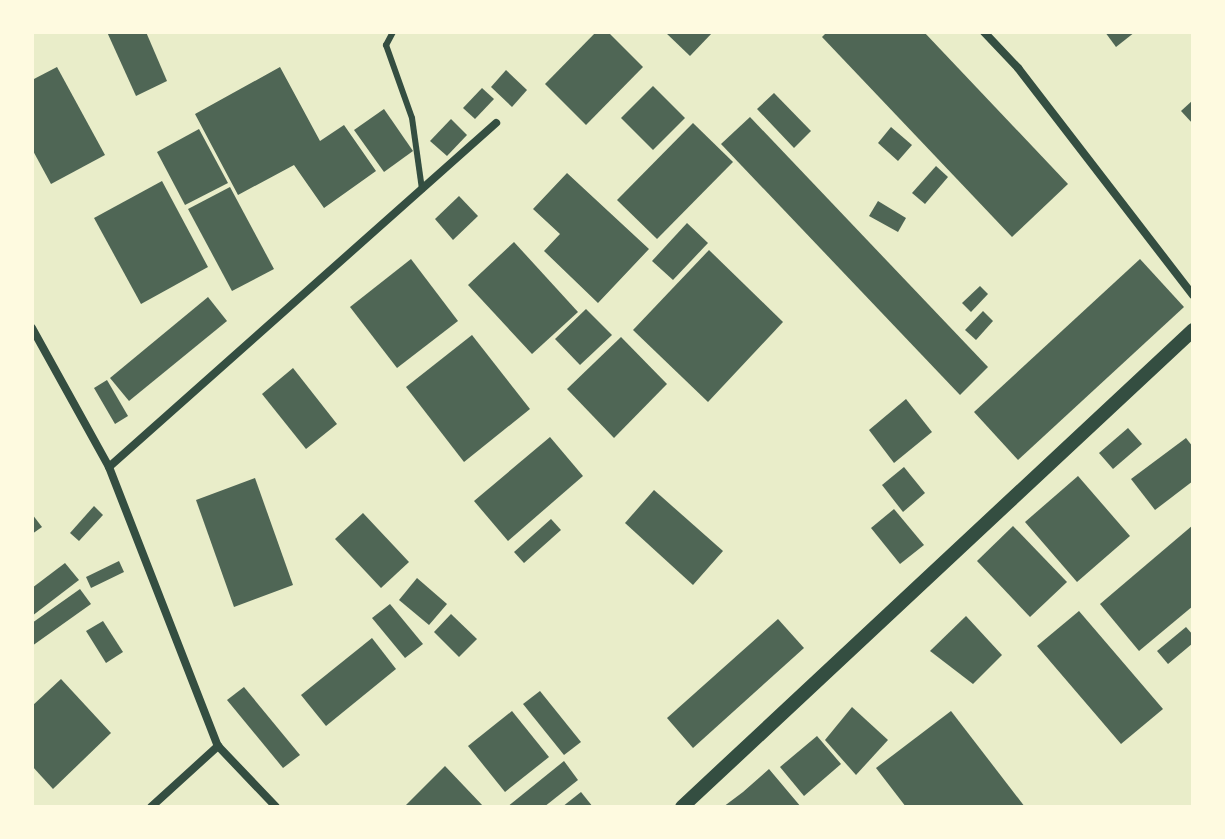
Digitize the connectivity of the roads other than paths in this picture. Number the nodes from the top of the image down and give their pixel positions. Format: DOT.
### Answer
graph roads {
  1 [pos="393,32"];
  2 [pos="984,32"];
  3 [pos="496,123"];
  4 [pos="422,189"];
  5 [pos="1193,295"];
  6 [pos="32,328"];
  7 [pos="1193,330"];
  8 [pos="109,467"];
  9 [pos="218,746"];
  10 [pos="151,807"];
  11 [pos="276,807"];
  12 [pos="682,807"];
  1 -- 4 [label="lane"];
  2 -- 5 [label="street"];
  3 -- 4 [label="street"];
  4 -- 8 [label="street"];
  6 -- 8 [label="street"];
  7 -- 12 [label="street"];
  8 -- 9 [label="street"];
  9 -- 10 [label="street"];
  9 -- 11 [label="street"];
}
